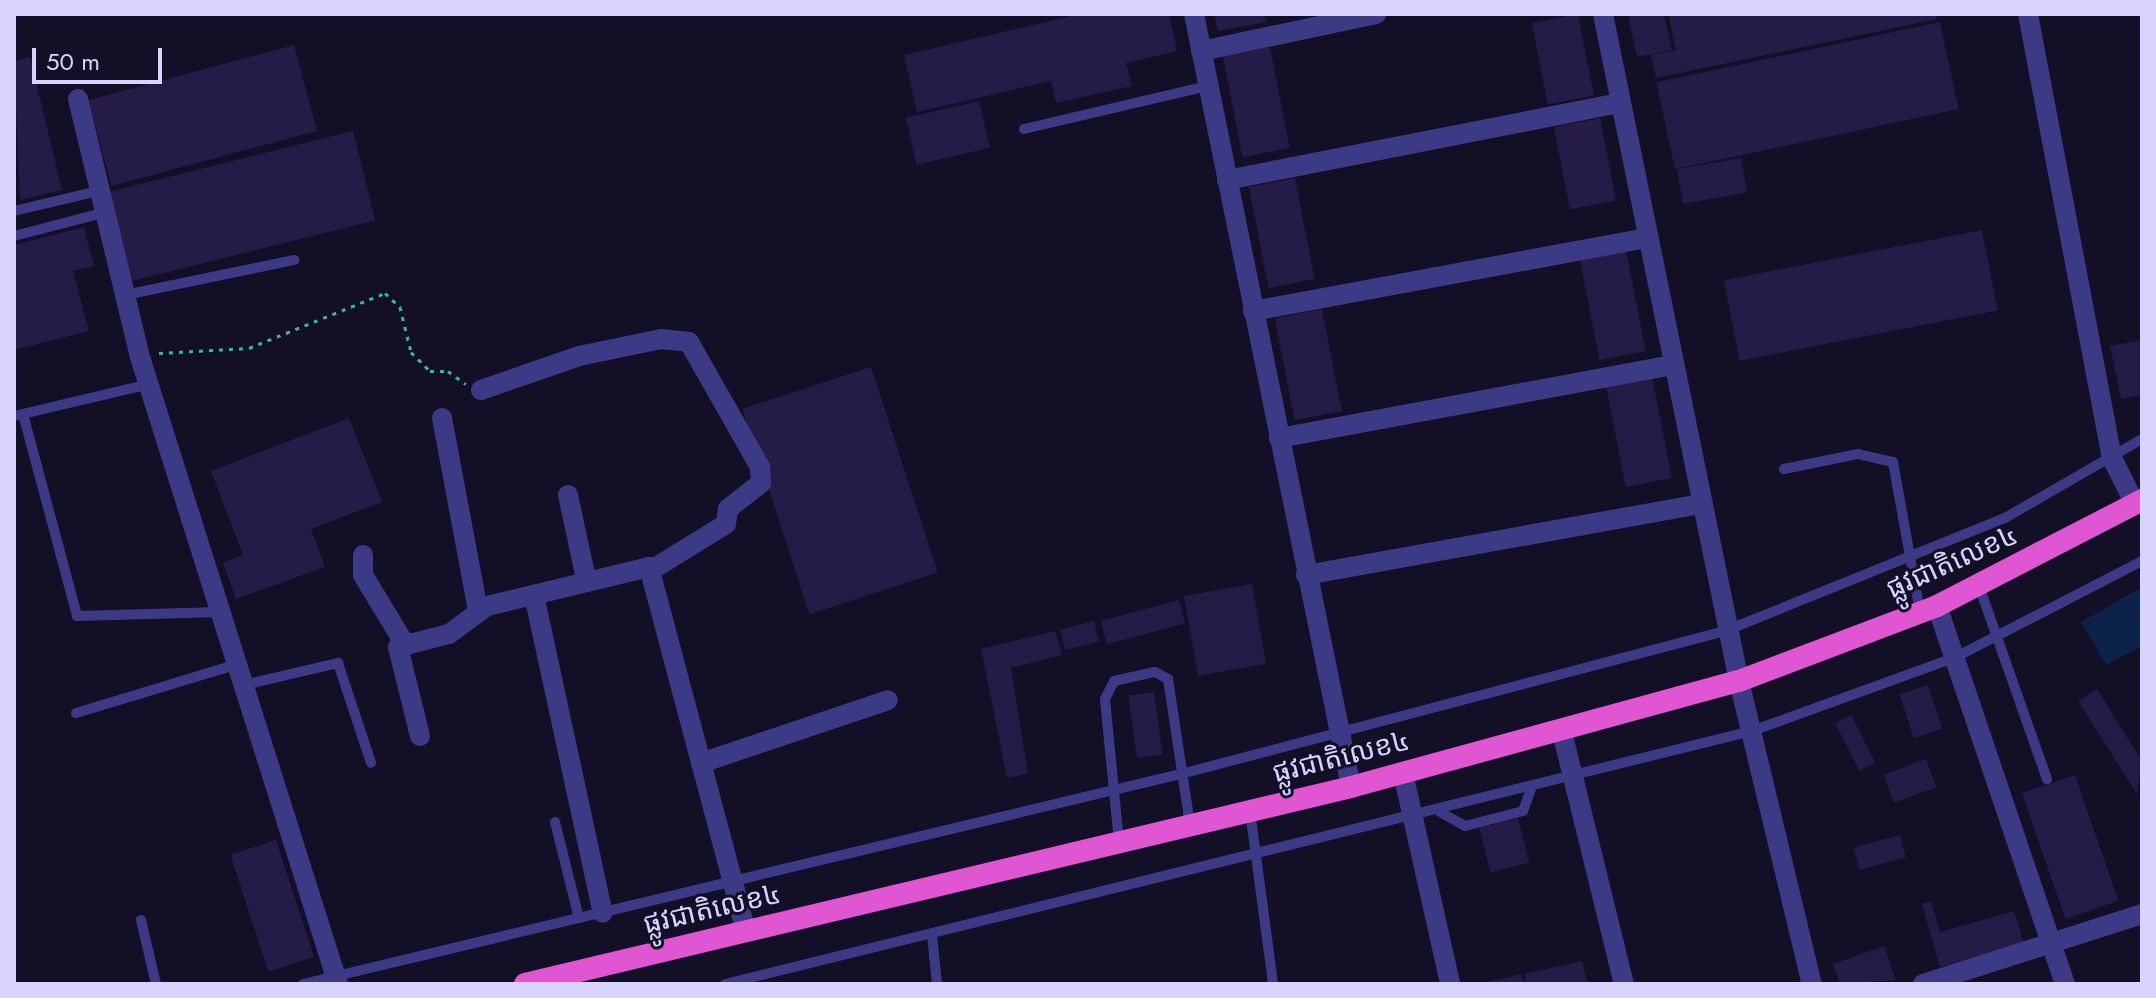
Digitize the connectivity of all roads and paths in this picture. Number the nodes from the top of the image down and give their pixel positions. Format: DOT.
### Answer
graph roads {
  1 [pos="1194,14"];
  2 [pos="1376,14"];
  3 [pos="1603,14"];
  4 [pos="2028,14"];
  5 [pos="1201,51"];
  6 [pos="1207,86"];
  7 [pos="78,99"];
  8 [pos="1621,103"];
  9 [pos="1024,129"];
  10 [pos="1227,180"];
  11 [pos="98,191"];
  12 [pos="14,211"];
  13 [pos="103,213"];
  14 [pos="14,236"];
  15 [pos="1648,238"];
  16 [pos="294,260"];
  17 [pos="125,295"];
  18 [pos="1253,311"];
  19 [pos="139,354"];
  20 [pos="1673,365"];
  21 [pos="149,384"];
  22 [pos="481,390"];
  23 [pos="18,415"];
  24 [pos="442,418"];
  25 [pos="1279,438"];
  26 [pos="2142,439"];
  27 [pos="2112,458"];
  28 [pos="1784,469"];
  29 [pos="568,495"];
  30 [pos="2139,502"];
  31 [pos="1701,504"];
  32 [pos="363,555"];
  33 [pos="2142,561"];
  34 [pos="1905,563"];
  35 [pos="650,571"];
  36 [pos="1306,575"];
  37 [pos="586,579"];
  38 [pos="1979,586"];
  39 [pos="534,595"];
  40 [pos="1928,609"];
  41 [pos="478,610"];
  42 [pos="221,612"];
  43 [pos="1725,631"];
  44 [pos="2001,636"];
  45 [pos="406,646"];
  46 [pos="1956,657"];
  47 [pos="238,664"];
  48 [pos="1739,681"];
  49 [pos="244,685"];
  50 [pos="888,700"];
  51 [pos="76,713"];
  52 [pos="1339,731"];
  53 [pos="1752,731"];
  54 [pos="1562,732"];
  55 [pos="420,736"];
  56 [pos="371,763"];
  57 [pos="701,763"];
  58 [pos="1403,773"];
  59 [pos="1181,774"];
  60 [pos="1575,779"];
  61 [pos="2047,779"];
  62 [pos="1351,787"];
  63 [pos="1531,789"];
  64 [pos="1112,790"];
  65 [pos="1250,811"];
  66 [pos="1440,812"];
  67 [pos="1413,819"];
  68 [pos="555,822"];
  69 [pos="1190,825"];
  70 [pos="1119,842"];
  71 [pos="1259,857"];
  72 [pos="733,881"];
  73 [pos="603,913"];
  74 [pos="2142,914"];
  75 [pos="579,918"];
  76 [pos="141,920"];
  77 [pos="746,931"];
  78 [pos="932,935"];
  79 [pos="2055,943"];
  80 [pos="338,980"];
  81 [pos="156,984"];
  82 [pos="303,984"];
  83 [pos="525,984"];
  84 [pos="725,984"];
  85 [pos="937,984"];
  86 [pos="1273,984"];
  87 [pos="1450,984"];
  88 [pos="1624,984"];
  89 [pos="1812,984"];
  90 [pos="1923,984"];
  91 [pos="2065,984"];
  1 -- 5 [label="street"];
  2 -- 5 [label="street"];
  3 -- 8 [label="street"];
  4 -- 27 [label="street"];
  5 -- 6 [label="street"];
  6 -- 9 [label="lane"];
  6 -- 10 [label="street"];
  7 -- 11 [label="street"];
  8 -- 10 [label="street"];
  8 -- 15 [label="street"];
  10 -- 18 [label="street"];
  11 -- 12 [label="lane"];
  11 -- 13 [label="street"];
  13 -- 14 [label="lane"];
  13 -- 17 [label="street"];
  15 -- 18 [label="street"];
  15 -- 20 [label="street"];
  16 -- 17 [label="lane"];
  17 -- 19 [label="street"];
  18 -- 25 [label="street"];
  19 -- 21 [label="street"];
  19 -- 22 [label="path"];
  20 -- 25 [label="street"];
  20 -- 31 [label="street"];
  21 -- 23 [label="lane"];
  21 -- 42 [label="street"];
  22 -- 35 [label="street"];
  23 -- 42 [label="lane"];
  24 -- 41 [label="street"];
  25 -- 36 [label="street"];
  26 -- 27 [label="lane"];
  27 -- 30 [label="street"];
  27 -- 34 [label="lane"];
  28 -- 34 [label="lane"];
  29 -- 37 [label="street"];
  30 -- 38 [label="highway, ផ្លូវជាតិលេខ៤"];
  31 -- 36 [label="street"];
  31 -- 43 [label="street"];
  32 -- 45 [label="street"];
  33 -- 44 [label="lane"];
  34 -- 40 [label="lane"];
  34 -- 43 [label="lane"];
  35 -- 37 [label="street"];
  35 -- 57 [label="street"];
  36 -- 52 [label="street"];
  37 -- 39 [label="street"];
  38 -- 40 [label="highway, ផ្លូវជាតិលេខ៤"];
  38 -- 44 [label="lane"];
  39 -- 41 [label="street"];
  39 -- 73 [label="street"];
  40 -- 46 [label="street"];
  40 -- 48 [label="highway, ផ្លូវជាតិលេខ៤"];
  41 -- 45 [label="street"];
  42 -- 47 [label="street"];
  43 -- 48 [label="street"];
  43 -- 52 [label="lane"];
  44 -- 46 [label="lane"];
  44 -- 61 [label="lane"];
  45 -- 55 [label="street"];
  46 -- 53 [label="lane"];
  46 -- 79 [label="street"];
  47 -- 49 [label="street"];
  47 -- 51 [label="lane"];
  48 -- 53 [label="street"];
  48 -- 54 [label="highway, ផ្លូវជាតិលេខ៤"];
  49 -- 56 [label="lane"];
  49 -- 80 [label="street"];
  50 -- 57 [label="street"];
  52 -- 59 [label="lane"];
  52 -- 62 [label="street"];
  53 -- 60 [label="lane"];
  53 -- 89 [label="street"];
  54 -- 58 [label="highway, ផ្លូវជាតិលេខ៤"];
  54 -- 60 [label="street"];
  57 -- 72 [label="street"];
  58 -- 62 [label="highway, ផ្លូវជាតិលេខ៤"];
  58 -- 67 [label="street"];
  59 -- 64 [label="lane"];
  59 -- 64 [label="lane"];
  59 -- 69 [label="lane"];
  60 -- 63 [label="lane"];
  60 -- 88 [label="street"];
  62 -- 65 [label="highway, ផ្លូវជាតិលេខ៤"];
  63 -- 66 [label="lane"];
  63 -- 66 [label="lane"];
  64 -- 70 [label="lane"];
  64 -- 72 [label="lane"];
  65 -- 69 [label="highway, ផ្លូវជាតិលេខ៤"];
  65 -- 71 [label="lane"];
  66 -- 67 [label="lane"];
  67 -- 71 [label="lane"];
  67 -- 87 [label="street"];
  68 -- 75 [label="lane"];
  69 -- 70 [label="highway, ផ្លូវជាតិលេខ៤"];
  70 -- 77 [label="highway, ផ្លូវជាតិលេខ៤"];
  71 -- 78 [label="lane"];
  71 -- 86 [label="lane"];
  72 -- 73 [label="lane"];
  72 -- 77 [label="street"];
  73 -- 75 [label="lane"];
  74 -- 79 [label="street"];
  75 -- 80 [label="lane"];
  76 -- 81 [label="lane"];
  77 -- 83 [label="highway, ផ្លូវជាតិលេខ៤"];
  78 -- 84 [label="lane"];
  78 -- 85 [label="lane"];
  79 -- 90 [label="street"];
  79 -- 91 [label="street"];
  80 -- 82 [label="lane"];
}
